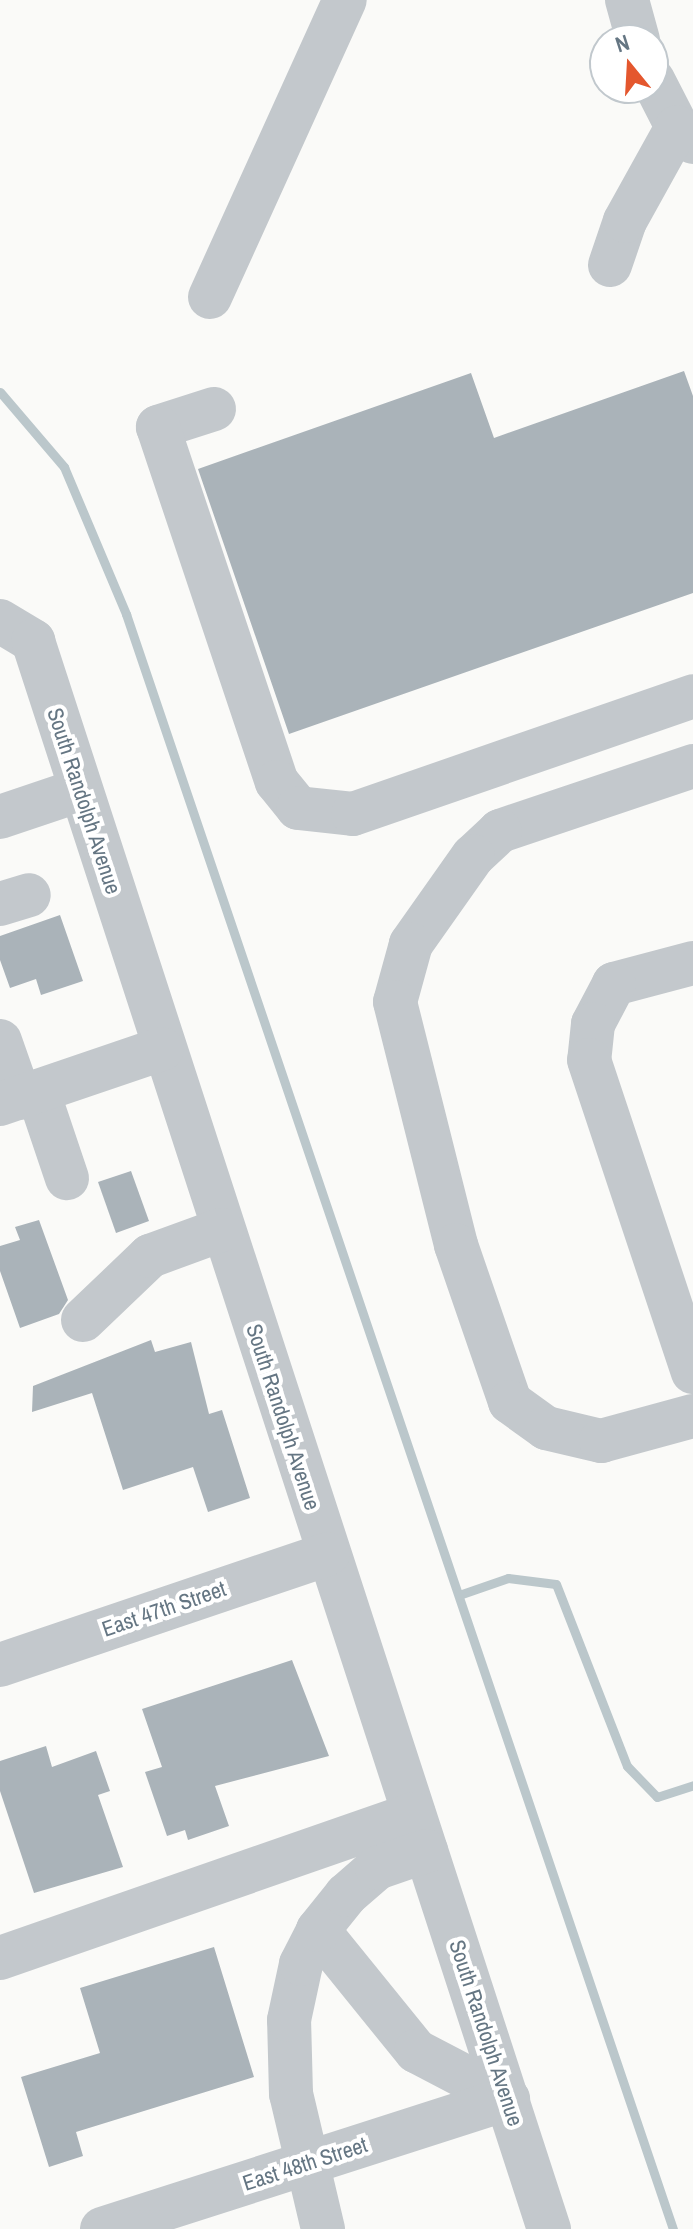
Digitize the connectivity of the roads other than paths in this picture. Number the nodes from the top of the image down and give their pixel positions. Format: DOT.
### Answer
graph roads {
  1 [pos="345,0"];
  2 [pos="627,0"];
  3 [pos="634,24"];
  4 [pos="667,104"];
  5 [pos="685,135"];
  6 [pos="610,265"];
  7 [pos="210,297"];
  8 [pos="214,409"];
  9 [pos="0,621"];
  10 [pos="693,696"];
  11 [pos="693,766"];
  12 [pos="80,790"];
  13 [pos="0,817"];
  14 [pos="693,963"];
  15 [pos="0,1041"];
  16 [pos="162,1049"];
  17 [pos="19,1098"];
  18 [pos="67,1178"];
  19 [pos="221,1230"];
  20 [pos="83,1320"];
  21 [pos="693,1372"];
  22 [pos="693,1416"];
  23 [pos="328,1554"];
  24 [pos="0,1665"];
  25 [pos="420,1832"];
  26 [pos="318,1930"];
  27 [pos="0,1958"];
  28 [pos="508,2099"];
  29 [pos="308,2163"];
  30 [pos="102,2229"];
  31 [pos="323,2229"];
  32 [pos="549,2229"];
  1 -- 7 [label="street"];
  2 -- 3 [label="street"];
  4 -- 5 [label="street"];
  5 -- 6 [label="street"];
  8 -- 10 [label="street"];
  9 -- 12 [label="street, South Randolph Avenue"];
  11 -- 22 [label="street"];
  12 -- 13 [label="street"];
  12 -- 16 [label="street, South Randolph Avenue"];
  14 -- 21 [label="street"];
  15 -- 17 [label="street"];
  16 -- 17 [label="street"];
  16 -- 19 [label="street, South Randolph Avenue"];
  17 -- 18 [label="street"];
  19 -- 20 [label="street"];
  19 -- 23 [label="street, South Randolph Avenue"];
  23 -- 24 [label="street, East 47th Street"];
  23 -- 25 [label="street, South Randolph Avenue"];
  25 -- 26 [label="street"];
  25 -- 27 [label="street"];
  25 -- 28 [label="street, South Randolph Avenue"];
  26 -- 28 [label="street"];
  26 -- 29 [label="street"];
  28 -- 29 [label="street, East 48th Street"];
  28 -- 32 [label="street, South Randolph Avenue"];
  29 -- 30 [label="street, East 48th Street"];
  29 -- 31 [label="street"];
}
